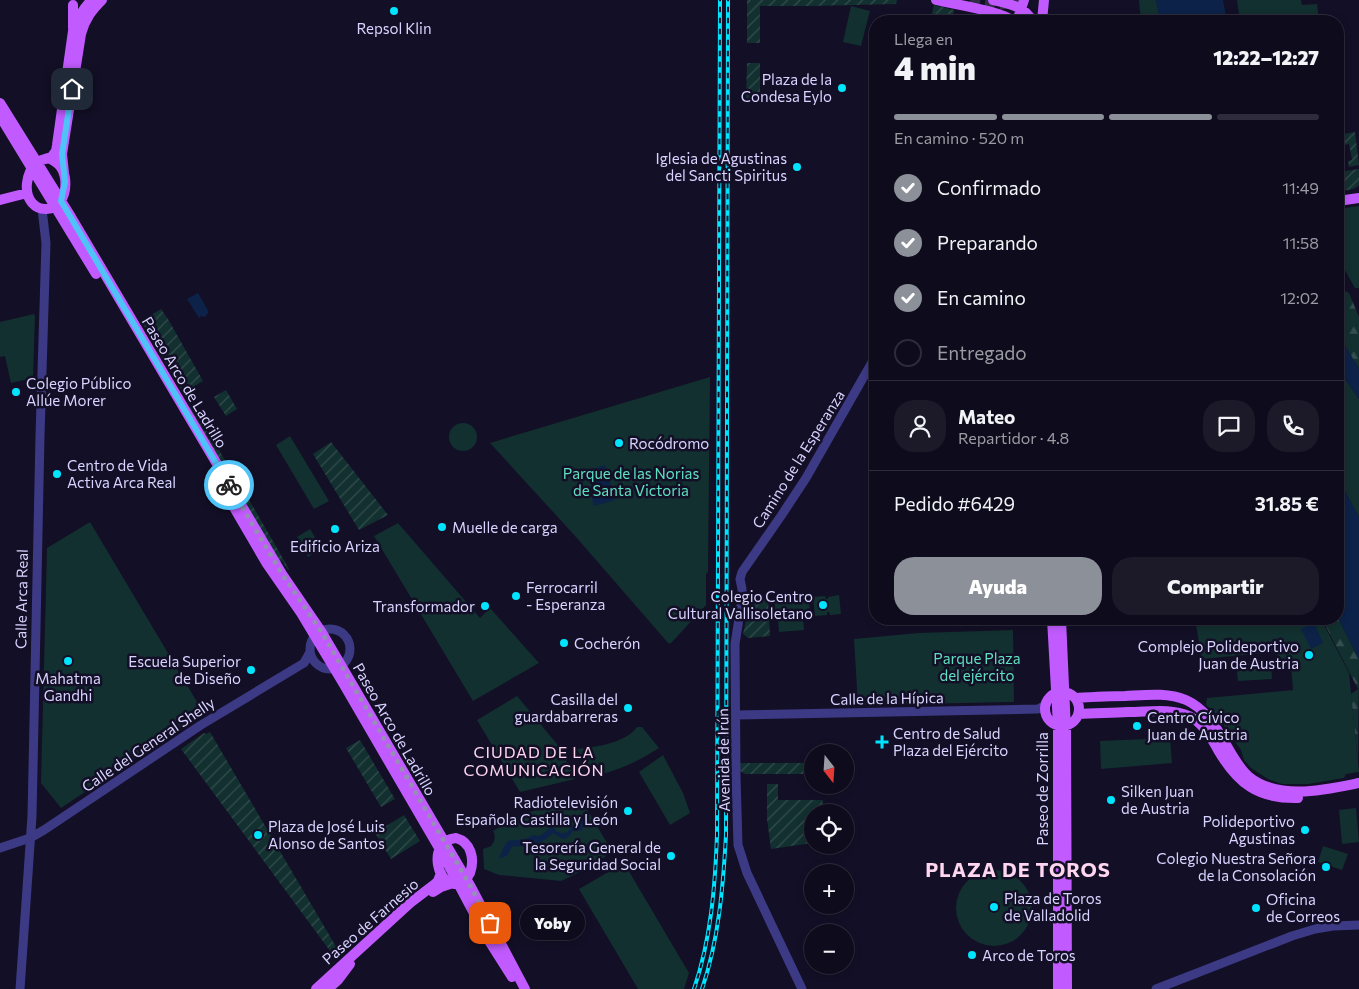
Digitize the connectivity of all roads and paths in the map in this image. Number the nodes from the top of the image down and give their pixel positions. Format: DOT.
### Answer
graph roads {
  1 [pos="92,0"];
  2 [pos="102,0"];
  3 [pos="936,0"];
  4 [pos="1044,0"];
  5 [pos="999,1"];
  6 [pos="1021,3"];
  7 [pos="73,5"];
  8 [pos="1001,15"];
  9 [pos="1028,15"];
  10 [pos="1043,15"];
  11 [pos="81,20"];
  12 [pos="73,31"];
  13 [pos="0,103"];
  14 [pos="0,116"];
  15 [pos="50,159"];
  16 [pos="34,165"];
  17 [pos="64,173"];
  18 [pos="27,193"];
  19 [pos="1359,198"];
  20 [pos="0,200"];
  21 [pos="1344,200"];
  22 [pos="58,204"];
  23 [pos="42,209"];
  24 [pos="869,368"];
  25 [pos="741,573"];
  26 [pos="1053,625"];
  27 [pos="1061,625"];
  28 [pos="318,634"];
  29 [pos="310,652"];
  30 [pos="304,663"];
  31 [pos="316,664"];
  32 [pos="338,667"];
  33 [pos="1060,693"];
  34 [pos="1075,698"];
  35 [pos="1044,710"];
  36 [pos="1079,714"];
  37 [pos="736,715"];
  38 [pos="1062,725"];
  39 [pos="1356,786"];
  40 [pos="32,818"];
  41 [pos="60,819"];
  42 [pos="30,838"];
  43 [pos="442,845"];
  44 [pos="0,848"];
  45 [pos="441,873"];
  46 [pos="458,882"];
  47 [pos="1359,925"];
  48 [pos="20,989"];
  49 [pos="316,989"];
  50 [pos="328,989"];
  51 [pos="519,989"];
  52 [pos="525,989"];
  53 [pos="802,989"];
  54 [pos="1058,989"];
  55 [pos="1067,989"];
  56 [pos="1156,989"];
  1 -- 11 [label="main road"];
  2 -- 11 [label="main road"];
  3 -- 8 [label="main road"];
  4 -- 10 [label="main road"];
  5 -- 6 [label="main road"];
  6 -- 9 [label="main road"];
  7 -- 12 [label="main road"];
  11 -- 12 [label="main road"];
  11 -- 17 [label="main road"];
  12 -- 15 [label="main road"];
  13 -- 16 [label="main road, Paseo Arco de Ladrillo"];
  14 -- 16 [label="main road, Paseo Arco de Ladrillo"];
  15 -- 16 [label="main road"];
  15 -- 17 [label="main road"];
  16 -- 18 [label="main road"];
  16 -- 22 [label="main road, Paseo Arco de Ladrillo"];
  17 -- 22 [label="main road"];
  18 -- 20 [label="main road"];
  18 -- 23 [label="main road"];
  19 -- 21 [label="main road"];
  22 -- 23 [label="main road"];
  22 -- 28 [label="main road, Paseo Arco de Ladrillo"];
  23 -- 40 [label="street, Calle Arca Real"];
  24 -- 25 [label="street, Camino de la Esperanza"];
  25 -- 37 [label="street, Avenida de Irún"];
  26 -- 33 [label="main road, Paseo de Zorrilla"];
  27 -- 33 [label="main road, Paseo de Zorrilla"];
  28 -- 29 [label="street"];
  28 -- 32 [label="main road, Paseo Arco de Ladrillo"];
  28 -- 32 [label="street"];
  29 -- 30 [label="street"];
  29 -- 31 [label="street"];
  30 -- 31 [label="street"];
  30 -- 41 [label="street, Calle del General Shelly"];
  31 -- 32 [label="street"];
  32 -- 43 [label="main road, Paseo Arco de Ladrillo"];
  33 -- 34 [label="main road"];
  33 -- 35 [label="main road"];
  33 -- 38 [label="main road, Paseo de Zorrilla"];
  34 -- 36 [label="main road"];
  34 -- 39 [label="main road"];
  35 -- 37 [label="street, Calle de la Hípica"];
  35 -- 38 [label="main road"];
  36 -- 38 [label="main road"];
  36 -- 39 [label="main road"];
  37 -- 53 [label="street, Avenida de Irún"];
  38 -- 54 [label="main road, Paseo de Zorrilla"];
  38 -- 55 [label="main road, Paseo de Zorrilla"];
  40 -- 41 [label="street, Calle del General Shelly"];
  40 -- 42 [label="street, Calle Arca Real"];
  41 -- 42 [label="street, Calle del General Shelly"];
  42 -- 44 [label="street, Calle del General Shelly"];
  42 -- 48 [label="street, Calle Arca Real"];
  43 -- 45 [label="main road"];
  43 -- 46 [label="main road, Paseo Arco de Ladrillo"];
  43 -- 46 [label="main road"];
  45 -- 46 [label="main road"];
  45 -- 49 [label="main road, Paseo de Farnesio"];
  46 -- 50 [label="main road, Paseo de Farnesio"];
  46 -- 51 [label="main road, Paseo Arco de Ladrillo"];
  46 -- 52 [label="main road, Paseo Arco de Ladrillo"];
  47 -- 56 [label="street"];
}
